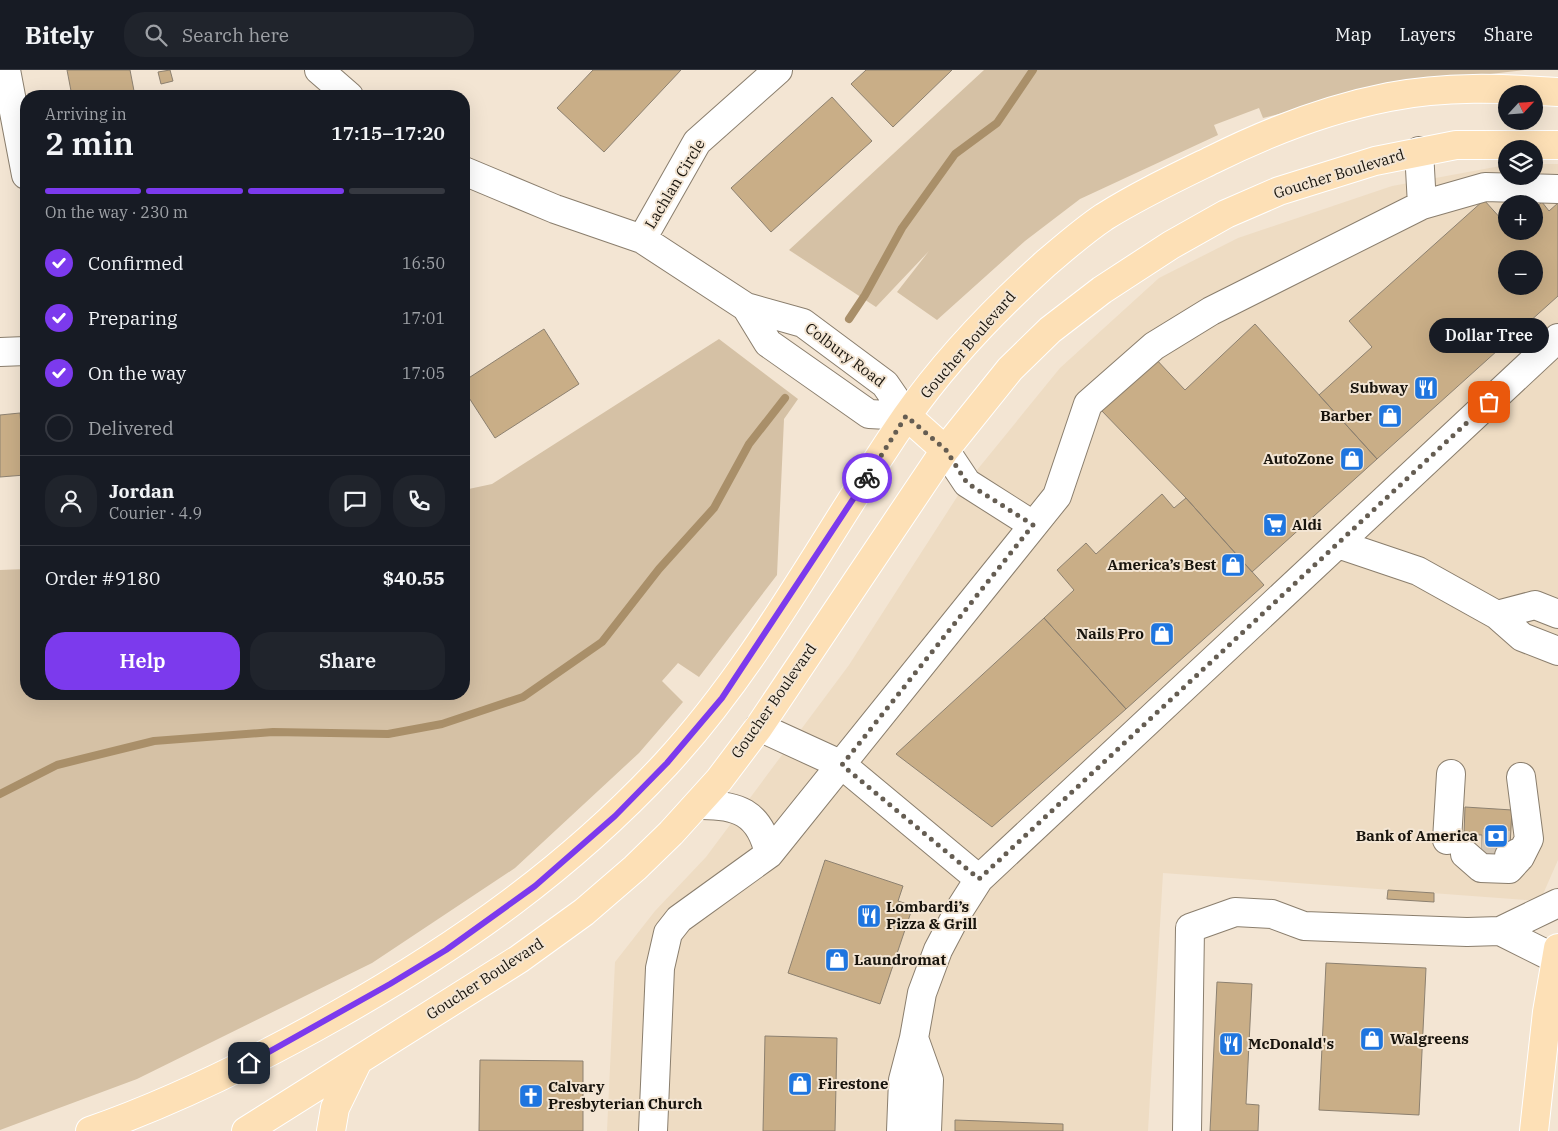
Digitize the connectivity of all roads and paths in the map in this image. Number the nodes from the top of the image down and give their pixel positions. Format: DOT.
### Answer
graph roads {
  1 [pos="6,70"];
  2 [pos="319,70"];
  3 [pos="778,70"];
  4 [pos="341,90"];
  5 [pos="1558,92"];
  6 [pos="20,144"];
  7 [pos="1558,145"];
  8 [pos="1419,151"];
  9 [pos="470,174"];
  10 [pos="1558,189"];
  11 [pos="1422,205"];
  12 [pos="642,239"];
  13 [pos="746,307"];
  14 [pos="1558,338"];
  15 [pos="20,351"];
  16 [pos="0,352"];
  17 [pos="906,416"];
  18 [pos="946,450"];
  19 [pos="1033,525"];
  20 [pos="1338,544"];
  21 [pos="1558,614"];
  22 [pos="1497,615"];
  23 [pos="1558,651"];
  24 [pos="759,727"];
  25 [pos="842,765"];
  26 [pos="1451,774"];
  27 [pos="1521,777"];
  28 [pos="697,805"];
  29 [pos="769,854"];
  30 [pos="979,879"];
  31 [pos="1558,904"];
  32 [pos="1500,931"];
  33 [pos="1557,954"];
  34 [pos="914,1038"];
  35 [pos="357,1063"];
  36 [pos="90,1131"];
  37 [pos="246,1131"];
  38 [pos="331,1131"];
  39 [pos="653,1131"];
  40 [pos="901,1131"];
  41 [pos="927,1131"];
  42 [pos="1187,1131"];
  43 [pos="1534,1131"];
  1 -- 6 [label="street"];
  2 -- 4 [label="street"];
  3 -- 12 [label="street, Lachlan Circle"];
  5 -- 17 [label="main road, Goucher Boulevard"];
  7 -- 8 [label="main road, Goucher Boulevard"];
  8 -- 11 [label="street"];
  8 -- 18 [label="main road, Goucher Boulevard"];
  9 -- 12 [label="street, Colbury Road"];
  10 -- 11 [label="street"];
  11 -- 19 [label="street"];
  12 -- 13 [label="street, Colbury Road"];
  13 -- 17 [label="street, Colbury Road"];
  13 -- 17 [label="street, Colbury Road"];
  14 -- 20 [label="street"];
  15 -- 16 [label="street"];
  17 -- 18 [label="main road"];
  17 -- 36 [label="main road, Goucher Boulevard"];
  18 -- 19 [label="street"];
  18 -- 24 [label="main road, Goucher Boulevard"];
  19 -- 25 [label="street"];
  20 -- 22 [label="street"];
  20 -- 30 [label="street"];
  21 -- 22 [label="street"];
  22 -- 23 [label="street"];
  24 -- 25 [label="street"];
  24 -- 28 [label="main road, Goucher Boulevard"];
  25 -- 29 [label="street"];
  25 -- 30 [label="street"];
  26 -- 27 [label="street"];
  28 -- 29 [label="street"];
  28 -- 35 [label="main road, Goucher Boulevard"];
  29 -- 39 [label="street"];
  30 -- 34 [label="street"];
  31 -- 32 [label="street"];
  32 -- 33 [label="street"];
  32 -- 42 [label="street"];
  33 -- 43 [label="main road"];
  34 -- 40 [label="street"];
  34 -- 41 [label="street"];
  35 -- 37 [label="main road, Goucher Boulevard"];
  35 -- 38 [label="main road"];
}
